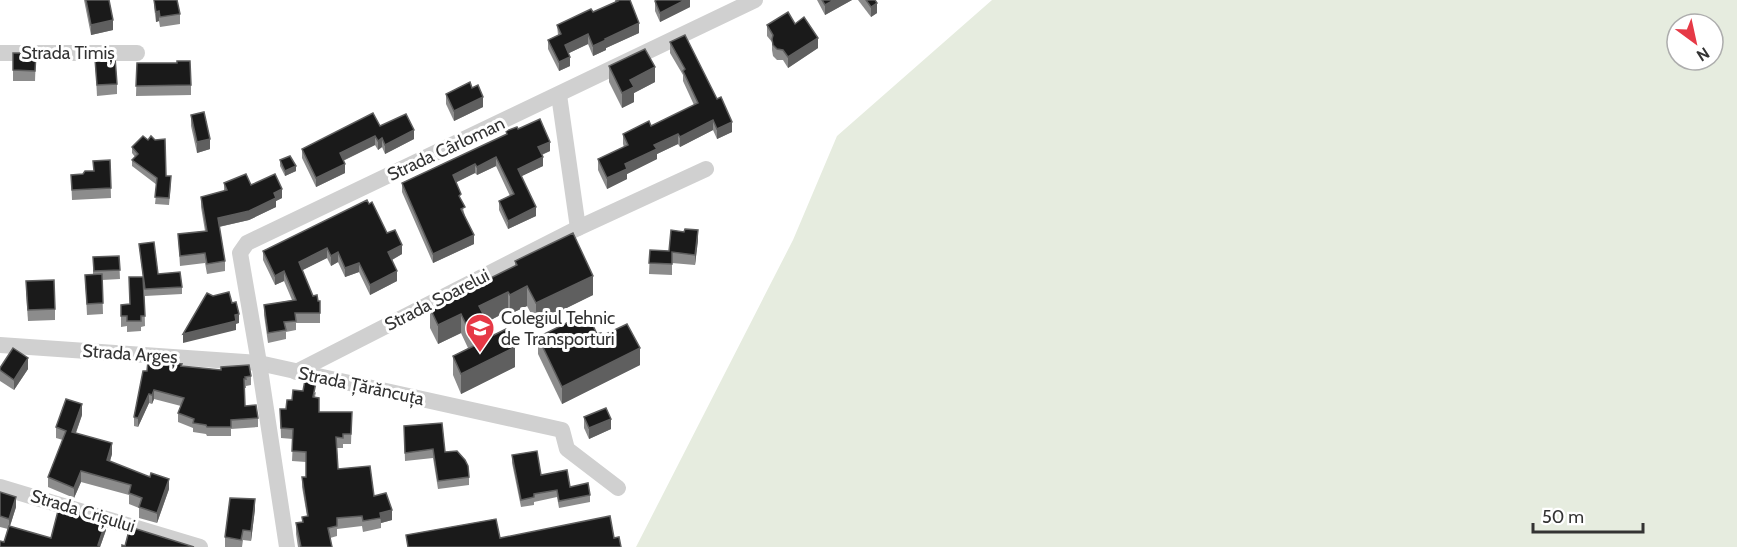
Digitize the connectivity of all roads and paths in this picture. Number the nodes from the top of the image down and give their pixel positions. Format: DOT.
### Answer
graph roads {
  1 [pos="754,0"];
  2 [pos="0,53"];
  3 [pos="137,53"];
  4 [pos="559,95"];
  5 [pos="706,169"];
  6 [pos="578,228"];
  7 [pos="0,345"];
  8 [pos="260,363"];
  9 [pos="296,372"];
  10 [pos="0,487"];
  11 [pos="618,488"];
  12 [pos="200,547"];
  13 [pos="287,547"];
  1 -- 4 [label="street, Strada Cârloman"];
  2 -- 3 [label="street, Strada Timiș"];
  4 -- 6 [label="street"];
  4 -- 8 [label="street, Strada Cârloman"];
  5 -- 6 [label="street, Strada Soarelui"];
  6 -- 9 [label="street, Strada Soarelui"];
  7 -- 8 [label="street, Strada Argeș"];
  8 -- 9 [label="street, Strada Țărăncuța"];
  8 -- 13 [label="street"];
  9 -- 11 [label="street, Strada Țărăncuța"];
  10 -- 12 [label="street, Strada Crișului"];
}
